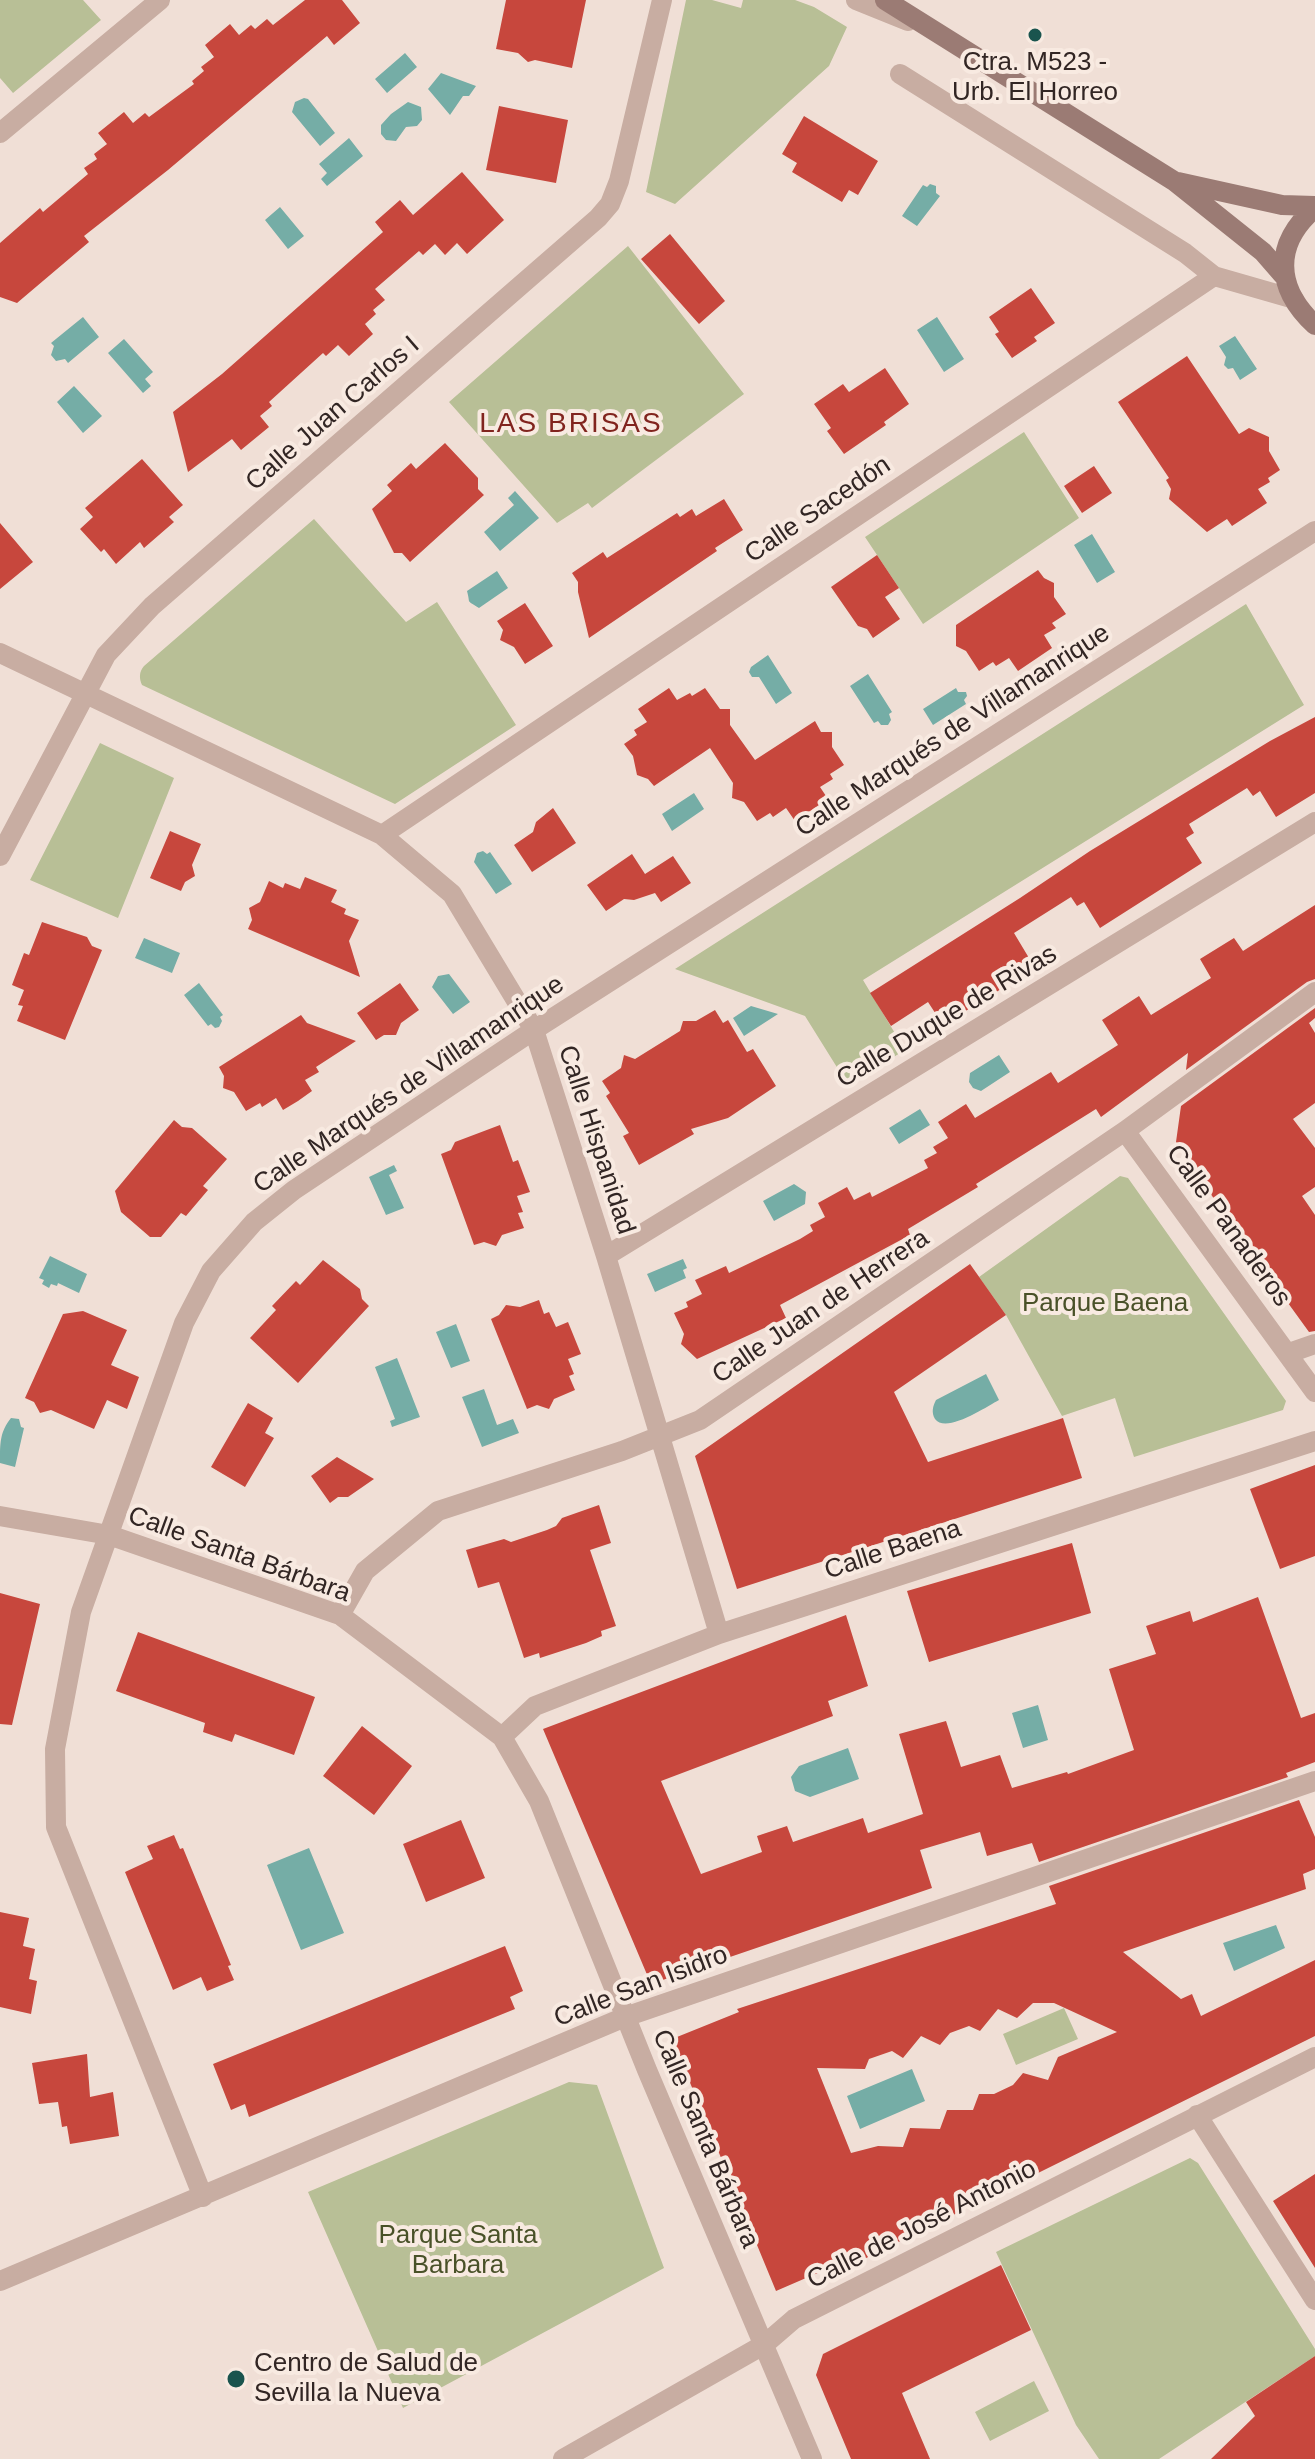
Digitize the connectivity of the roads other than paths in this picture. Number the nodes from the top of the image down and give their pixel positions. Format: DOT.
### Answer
graph roads {
  1 [pos="160,0"];
  2 [pos="662,0"];
  3 [pos="856,0"];
  4 [pos="885,0"];
  5 [pos="935,31"];
  6 [pos="900,74"];
  7 [pos="0,133"];
  8 [pos="1174,181"];
  9 [pos="1315,207"];
  10 [pos="1283,275"];
  11 [pos="1214,276"];
  12 [pos="1294,299"];
  13 [pos="1315,325"];
  14 [pos="1315,531"];
  15 [pos="0,653"];
  16 [pos="85,695"];
  17 [pos="1315,822"];
  18 [pos="382,835"];
  19 [pos="0,856"];
  20 [pos="1315,992"];
  21 [pos="534,1030"];
  22 [pos="1125,1131"];
  23 [pos="606,1256"];
  24 [pos="1315,1344"];
  25 [pos="1289,1353"];
  26 [pos="1315,1392"];
  27 [pos="658,1438"];
  28 [pos="1315,1441"];
  29 [pos="0,1516"];
  30 [pos="109,1535"];
  31 [pos="340,1615"];
  32 [pos="719,1634"];
  33 [pos="502,1737"];
  34 [pos="1315,1781"];
  35 [pos="625,2017"];
  36 [pos="1315,2057"];
  37 [pos="1197,2115"];
  38 [pos="203,2197"];
  39 [pos="0,2281"];
  40 [pos="1315,2300"];
  41 [pos="765,2344"];
  42 [pos="563,2459"];
  43 [pos="812,2459"];
  1 -- 7 [label="street"];
  2 -- 16 [label="street, Calle Juan Carlos I"];
  3 -- 5 [label="street"];
  4 -- 5 [label="main road"];
  5 -- 8 [label="main road"];
  6 -- 11 [label="street"];
  8 -- 9 [label="main road"];
  8 -- 10 [label="main road"];
  9 -- 10 [label="main road"];
  10 -- 12 [label="main road"];
  11 -- 12 [label="street"];
  11 -- 18 [label="street, Calle Sacedón"];
  12 -- 13 [label="main road"];
  14 -- 21 [label="street, Calle Marqués de Villamanrique"];
  15 -- 16 [label="street, Calle Hispanidad"];
  16 -- 18 [label="street, Calle Hispanidad"];
  16 -- 19 [label="street, Calle Juan Carlos I"];
  17 -- 23 [label="street, Calle Duque de Rivas"];
  18 -- 21 [label="street, Calle Hispanidad"];
  20 -- 22 [label="street, Calle Juan de Herrera"];
  21 -- 23 [label="street, Calle Hispanidad"];
  21 -- 30 [label="street, Calle Marqués de Villamanrique"];
  22 -- 25 [label="street, Calle Panaderos"];
  22 -- 27 [label="street, Calle Juan de Herrera"];
  23 -- 27 [label="street, Calle Hispanidad"];
  24 -- 25 [label="street"];
  25 -- 26 [label="street, Calle Panaderos"];
  27 -- 31 [label="street, Calle Juan de Herrera"];
  27 -- 32 [label="street, Calle Hispanidad"];
  28 -- 32 [label="street, Calle Baena"];
  29 -- 30 [label="street, Calle Santa Bárbara"];
  30 -- 31 [label="street, Calle Santa Bárbara"];
  30 -- 38 [label="street, Calle Marqués de Villamanrique"];
  31 -- 33 [label="street, Calle Santa Bárbara"];
  32 -- 33 [label="street, Calle Baena"];
  33 -- 35 [label="street, Calle Santa Bárbara"];
  34 -- 35 [label="street, Calle San Isidro"];
  35 -- 38 [label="street, Calle San Isidro"];
  35 -- 41 [label="street, Calle Santa Bárbara"];
  36 -- 37 [label="street, Calle de José Antonio"];
  37 -- 40 [label="street"];
  37 -- 41 [label="street, Calle de José Antonio"];
  38 -- 39 [label="street, Calle San Isidro"];
  41 -- 42 [label="street, Calle de José Antonio"];
  41 -- 43 [label="street, Calle Santa Bárbara"];
}
